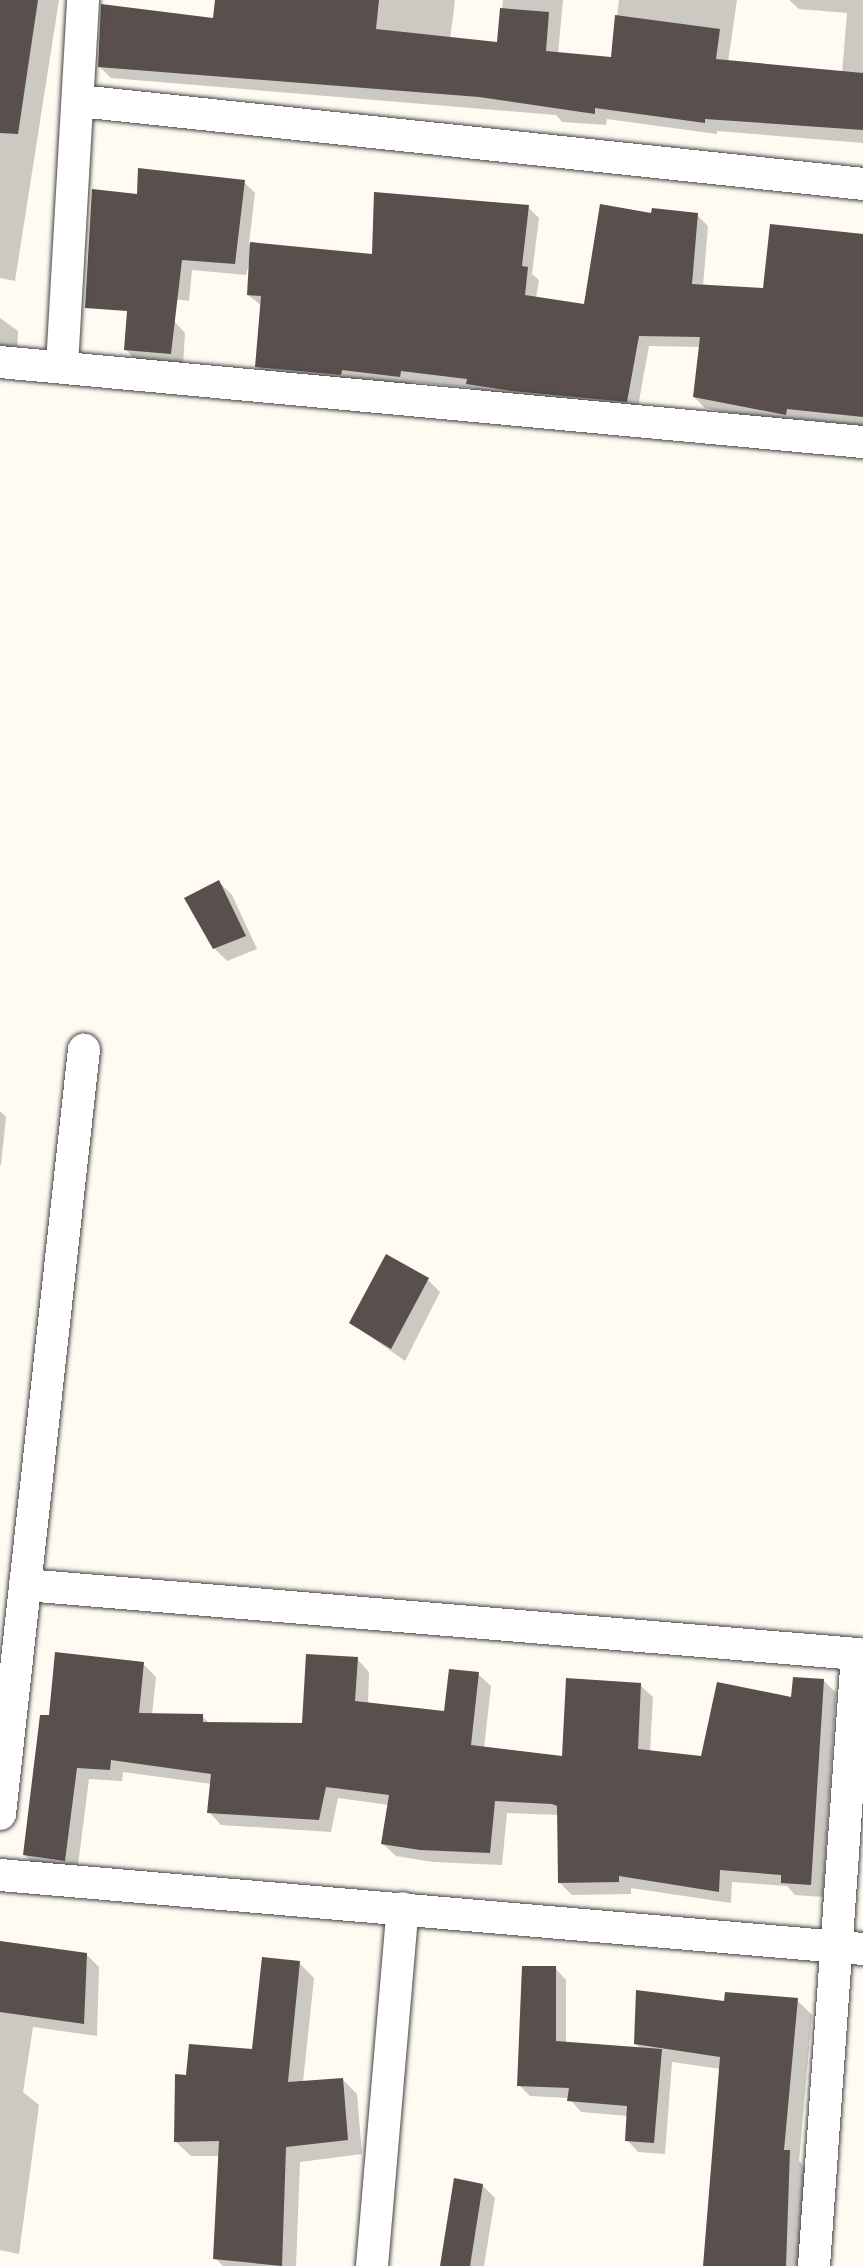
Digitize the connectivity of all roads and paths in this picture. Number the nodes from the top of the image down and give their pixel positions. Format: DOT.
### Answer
graph roads {
  1 [pos="83,0"];
  2 [pos="79,100"];
  3 [pos="863,184"];
  4 [pos="0,362"];
  5 [pos="62,366"];
  6 [pos="863,442"];
  7 [pos="84,1050"];
  8 [pos="25,1585"];
  9 [pos="0,1814"];
  10 [pos="0,1874"];
  11 [pos="403,1908"];
  12 [pos="851,1948"];
  13 [pos="372,2266"];
  14 [pos="814,2266"];
  1 -- 2 [label="street"];
  2 -- 3 [label="street"];
  2 -- 5 [label="street"];
  4 -- 5 [label="street"];
  5 -- 6 [label="street"];
  7 -- 8 [label="street"];
  8 -- 9 [label="street"];
  8 -- 12 [label="street"];
  10 -- 11 [label="street"];
  11 -- 12 [label="street"];
  11 -- 13 [label="street"];
  12 -- 14 [label="street"];
}
